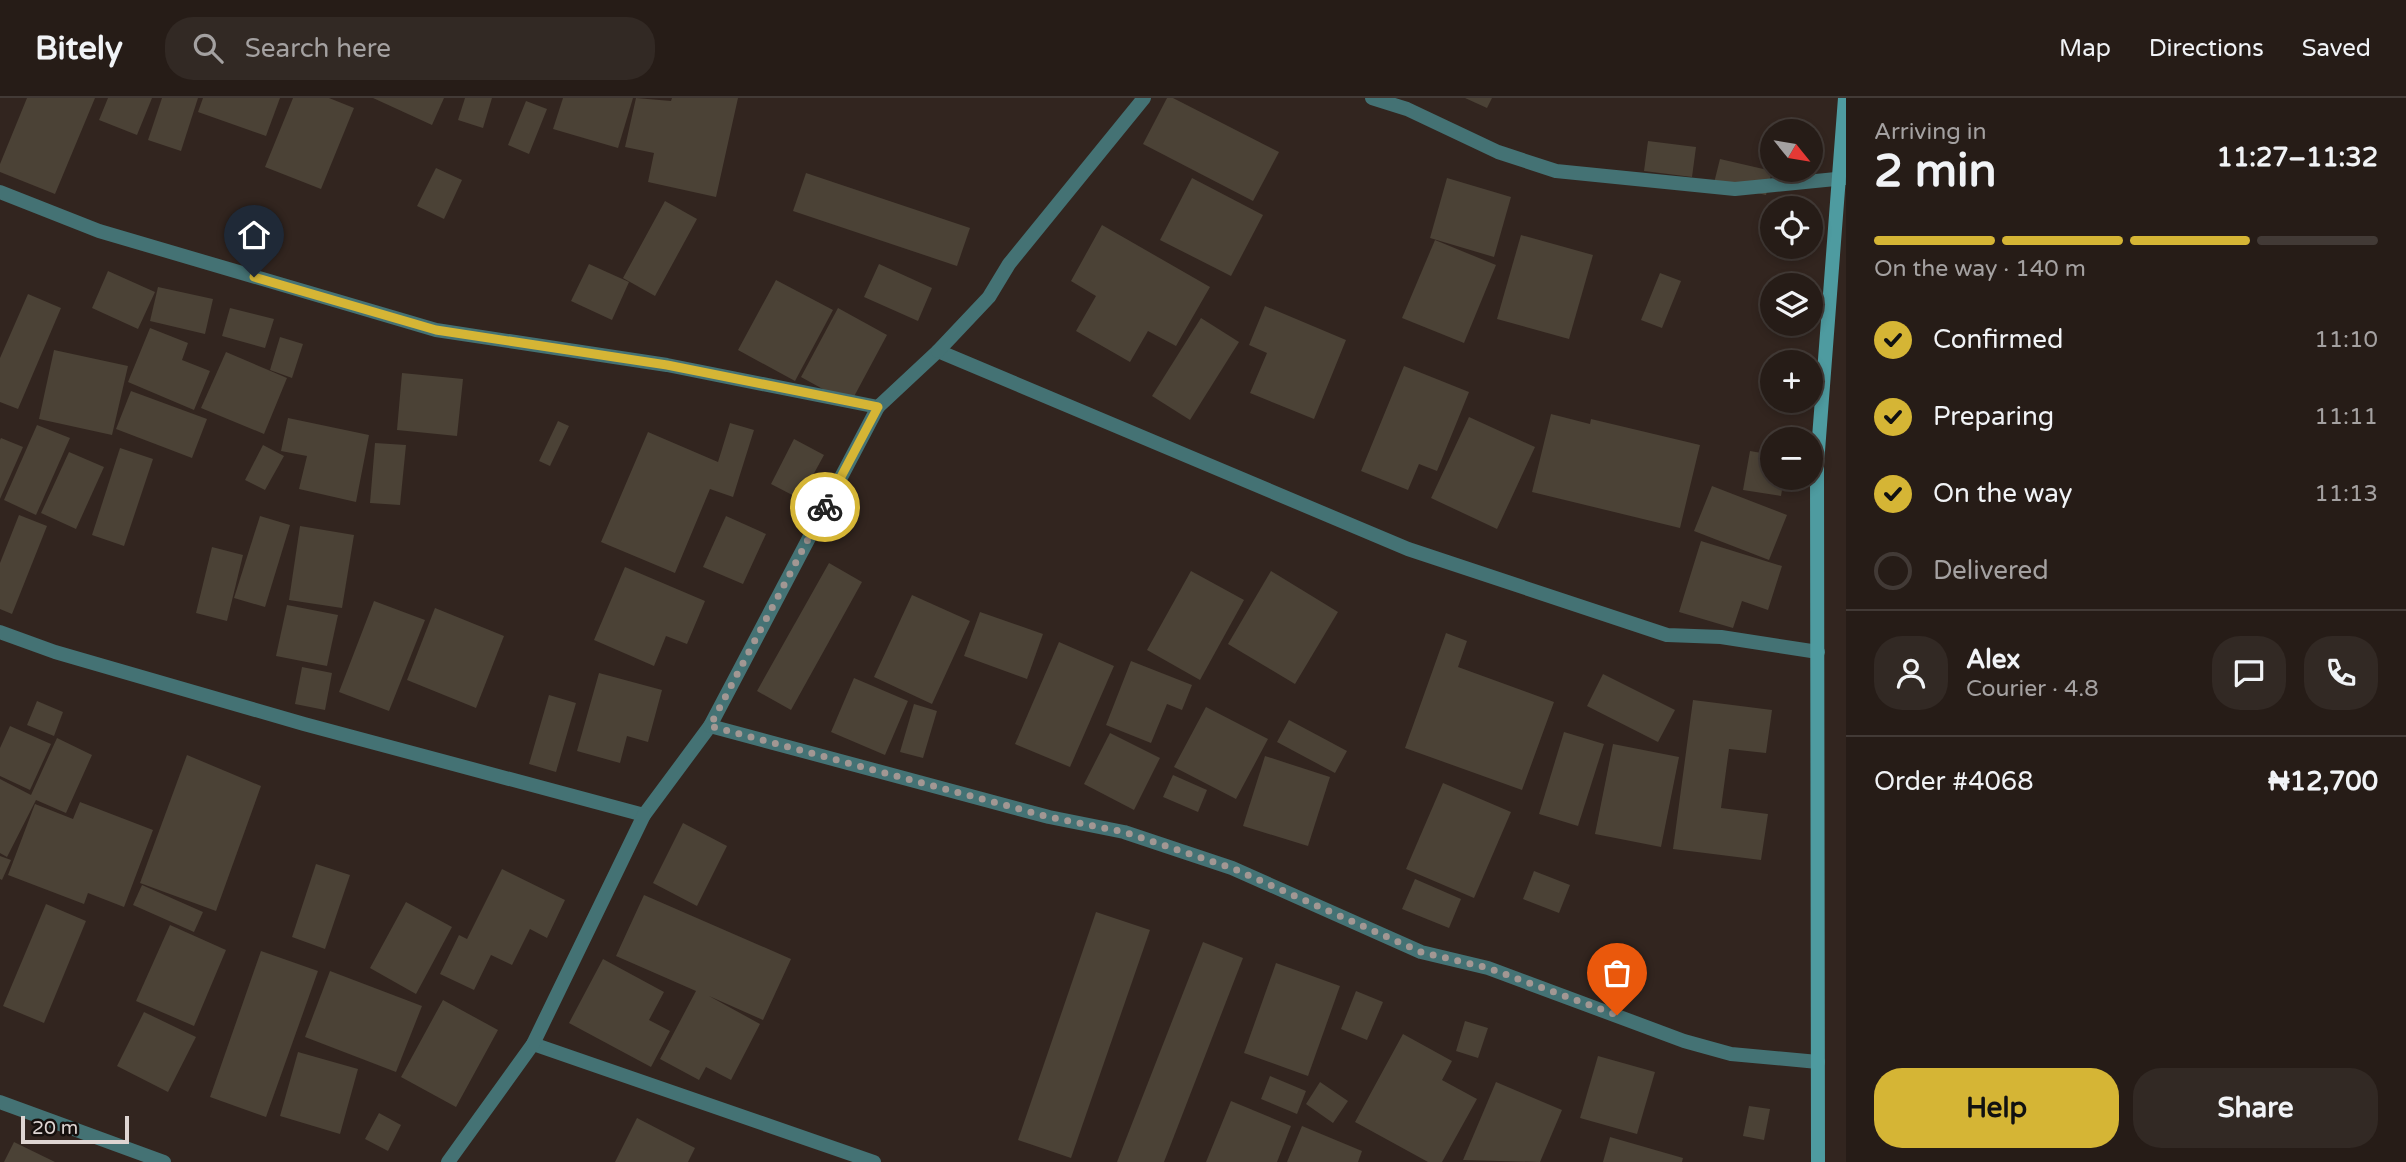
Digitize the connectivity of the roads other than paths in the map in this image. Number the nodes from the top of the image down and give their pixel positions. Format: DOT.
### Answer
graph roads {
  1 [pos="1144,98"];
  2 [pos="1372,98"];
  3 [pos="1845,98"];
  4 [pos="1844,177"];
  5 [pos="0,192"];
  6 [pos="938,351"];
  7 [pos="878,407"];
  8 [pos="0,632"];
  9 [pos="1818,652"];
  10 [pos="710,726"];
  11 [pos="644,814"];
  12 [pos="533,1044"];
  13 [pos="1818,1062"];
  14 [pos="0,1102"];
  15 [pos="164,1162"];
  16 [pos="448,1162"];
  17 [pos="874,1162"];
  18 [pos="1818,1162"];
  1 -- 6 [label="street"];
  2 -- 4 [label="street"];
  3 -- 4 [label="street"];
  4 -- 9 [label="street"];
  5 -- 7 [label="street"];
  6 -- 7 [label="street"];
  6 -- 9 [label="street"];
  7 -- 10 [label="street"];
  8 -- 11 [label="street"];
  9 -- 13 [label="street"];
  10 -- 11 [label="street"];
  10 -- 13 [label="street"];
  11 -- 12 [label="street"];
  12 -- 16 [label="street"];
  12 -- 17 [label="street"];
  13 -- 18 [label="street"];
  14 -- 15 [label="street"];
}
